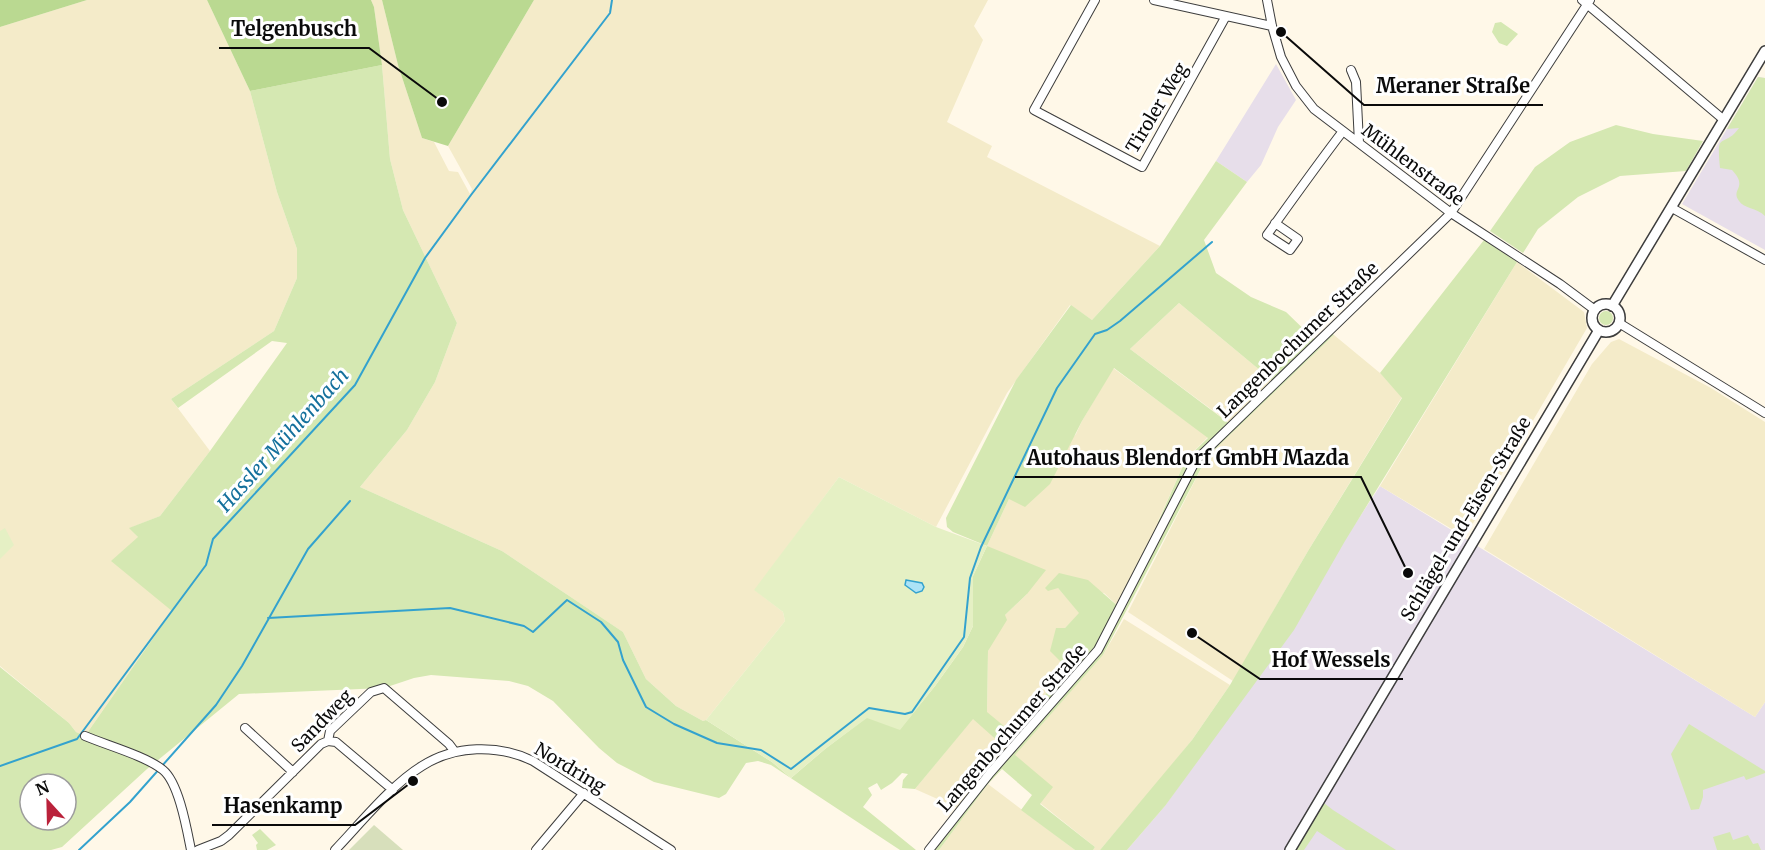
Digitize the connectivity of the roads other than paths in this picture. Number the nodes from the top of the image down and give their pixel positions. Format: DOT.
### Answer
graph roads {
  1 [pos="1095,0"];
  2 [pos="1154,0"];
  3 [pos="1267,0"];
  4 [pos="1587,1"];
  5 [pos="1226,16"];
  6 [pos="1272,26"];
  7 [pos="1765,51"];
  8 [pos="1351,70"];
  9 [pos="1724,120"];
  10 [pos="1343,131"];
  11 [pos="1359,143"];
  12 [pos="1671,208"];
  13 [pos="1451,213"];
  14 [pos="1275,223"];
  15 [pos="1765,260"];
  16 [pos="1612,306"];
  17 [pos="1595,310"];
  18 [pos="1619,323"];
  19 [pos="1599,330"];
  20 [pos="1765,414"];
  21 [pos="245,728"];
  22 [pos="85,736"];
  23 [pos="328,741"];
  24 [pos="455,752"];
  25 [pos="293,772"];
  26 [pos="393,790"];
  27 [pos="584,793"];
  28 [pos="190,850"];
  29 [pos="198,850"];
  30 [pos="335,850"];
  31 [pos="536,850"];
  32 [pos="671,850"];
  33 [pos="930,850"];
  34 [pos="1290,850"];
  1 -- 5 [label="street, Tiroler Weg"];
  2 -- 5 [label="street"];
  3 -- 6 [label="street, Mühlenstraße"];
  4 -- 9 [label="street"];
  4 -- 13 [label="street, Langenbochumer Straße"];
  5 -- 6 [label="street"];
  6 -- 10 [label="street, Mühlenstraße"];
  7 -- 9 [label="street"];
  8 -- 11 [label="street"];
  9 -- 12 [label="street"];
  10 -- 11 [label="street, Mühlenstraße"];
  10 -- 14 [label="street"];
  11 -- 13 [label="street, Mühlenstraße"];
  12 -- 15 [label="street"];
  12 -- 16 [label="street"];
  13 -- 17 [label="street, Mühlenstraße"];
  13 -- 33 [label="street, Langenbochumer Straße"];
  16 -- 17 [label="street"];
  16 -- 18 [label="street"];
  17 -- 19 [label="street"];
  18 -- 19 [label="street"];
  18 -- 20 [label="street"];
  19 -- 34 [label="street, Schlägel-und-Eisen-Straße"];
  21 -- 25 [label="street, Sandweg"];
  22 -- 28 [label="street"];
  23 -- 24 [label="street, Sandweg"];
  23 -- 25 [label="street, Sandweg"];
  23 -- 26 [label="street"];
  24 -- 26 [label="street, Nordring"];
  24 -- 27 [label="street, Nordring"];
  25 -- 29 [label="street, Sandweg"];
  26 -- 30 [label="street, Nordring"];
  27 -- 31 [label="street"];
  27 -- 32 [label="street, Nordring"];
}
